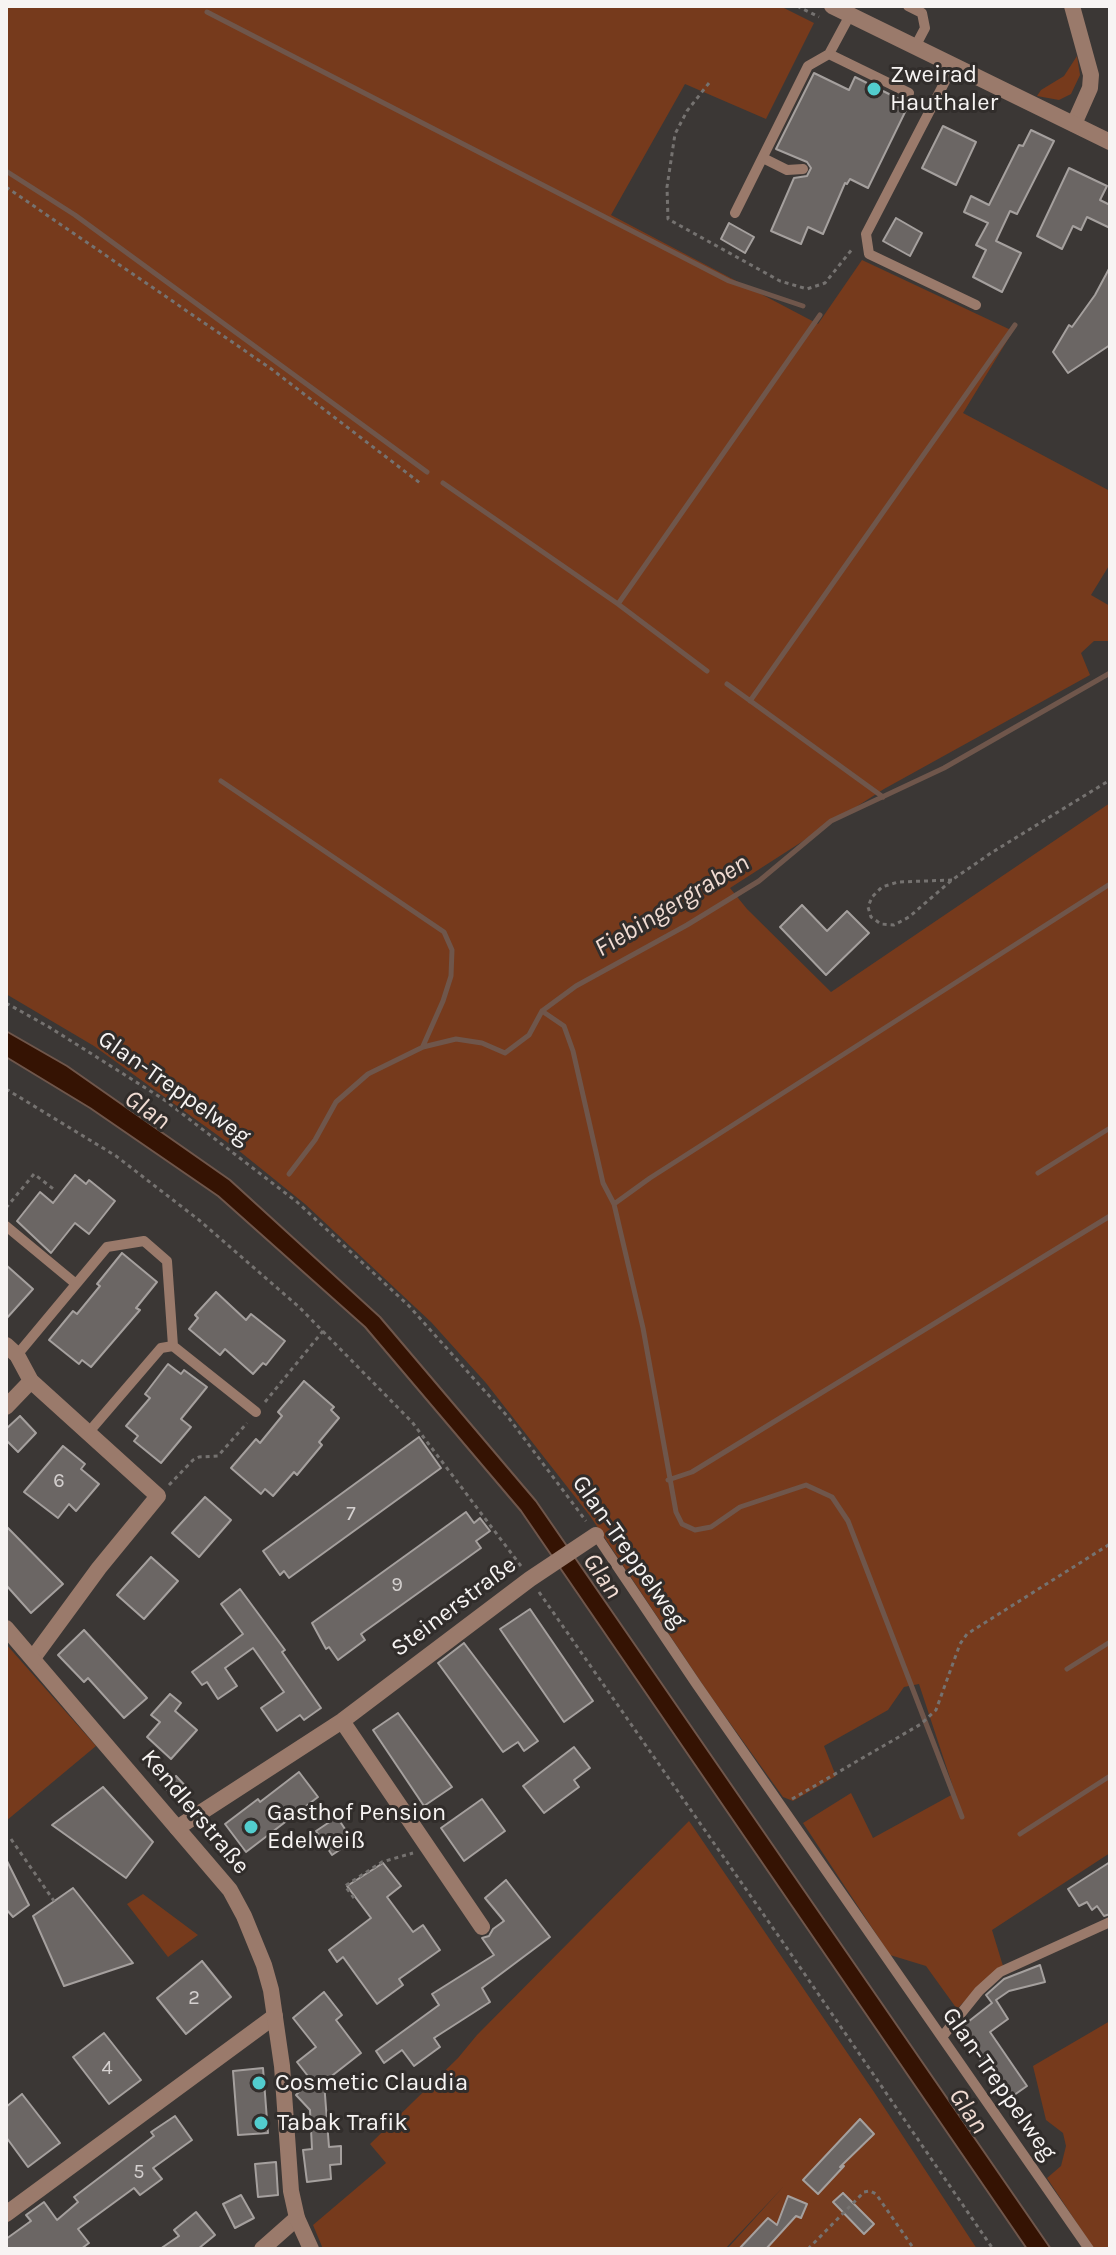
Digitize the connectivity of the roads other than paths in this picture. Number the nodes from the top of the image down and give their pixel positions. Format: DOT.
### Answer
graph roads {
  1 [pos="832,6"];
  2 [pos="908,6"];
  3 [pos="1072,6"];
  4 [pos="850,15"];
  5 [pos="915,47"];
  6 [pos="829,54"];
  7 [pos="953,66"];
  8 [pos="909,93"];
  9 [pos="1074,124"];
  10 [pos="1110,142"];
  11 [pos="763,158"];
  12 [pos="803,169"];
  13 [pos="735,213"];
  14 [pos="976,305"];
  15 [pos="6,1226"];
  16 [pos="76,1284"];
  17 [pos="173,1346"];
  18 [pos="12,1350"];
  19 [pos="31,1381"];
  20 [pos="6,1407"];
  21 [pos="256,1412"];
  22 [pos="88,1433"];
  23 [pos="593,1537"];
  24 [pos="6,1628"];
  25 [pos="33,1658"];
  26 [pos="342,1721"];
  27 [pos="177,1828"];
  28 [pos="1110,1922"];
  29 [pos="482,1927"];
  30 [pos="275,2016"];
  31 [pos="942,2037"];
  32 [pos="6,2214"];
  33 [pos="297,2218"];
  34 [pos="262,2249"];
  35 [pos="311,2249"];
  36 [pos="1089,2249"];
  1 -- 4 [label="street"];
  2 -- 5 [label="lane"];
  3 -- 9 [label="street"];
  4 -- 5 [label="street"];
  4 -- 6 [label="lane"];
  5 -- 7 [label="street"];
  6 -- 8 [label="lane"];
  6 -- 11 [label="lane"];
  7 -- 9 [label="street"];
  7 -- 14 [label="lane"];
  9 -- 10 [label="street"];
  11 -- 12 [label="lane"];
  11 -- 13 [label="lane"];
  15 -- 16 [label="lane"];
  16 -- 17 [label="lane"];
  16 -- 18 [label="lane"];
  17 -- 21 [label="lane"];
  17 -- 22 [label="lane"];
  18 -- 19 [label="street"];
  19 -- 20 [label="street"];
  19 -- 22 [label="street"];
  22 -- 25 [label="street"];
  23 -- 26 [label="street, Steinerstraße"];
  23 -- 31 [label="lane, Glan-Treppelweg"];
  24 -- 25 [label="street, Kendlerstraße"];
  25 -- 27 [label="street, Kendlerstraße"];
  26 -- 27 [label="street, Steinerstraße"];
  26 -- 29 [label="street"];
  27 -- 30 [label="street, Kendlerstraße"];
  28 -- 31 [label="lane"];
  30 -- 32 [label="street"];
  30 -- 33 [label="street, Kendlerstraße"];
  31 -- 36 [label="lane, Glan-Treppelweg"];
  33 -- 34 [label="street"];
  33 -- 35 [label="street, Kendlerstraße"];
}
